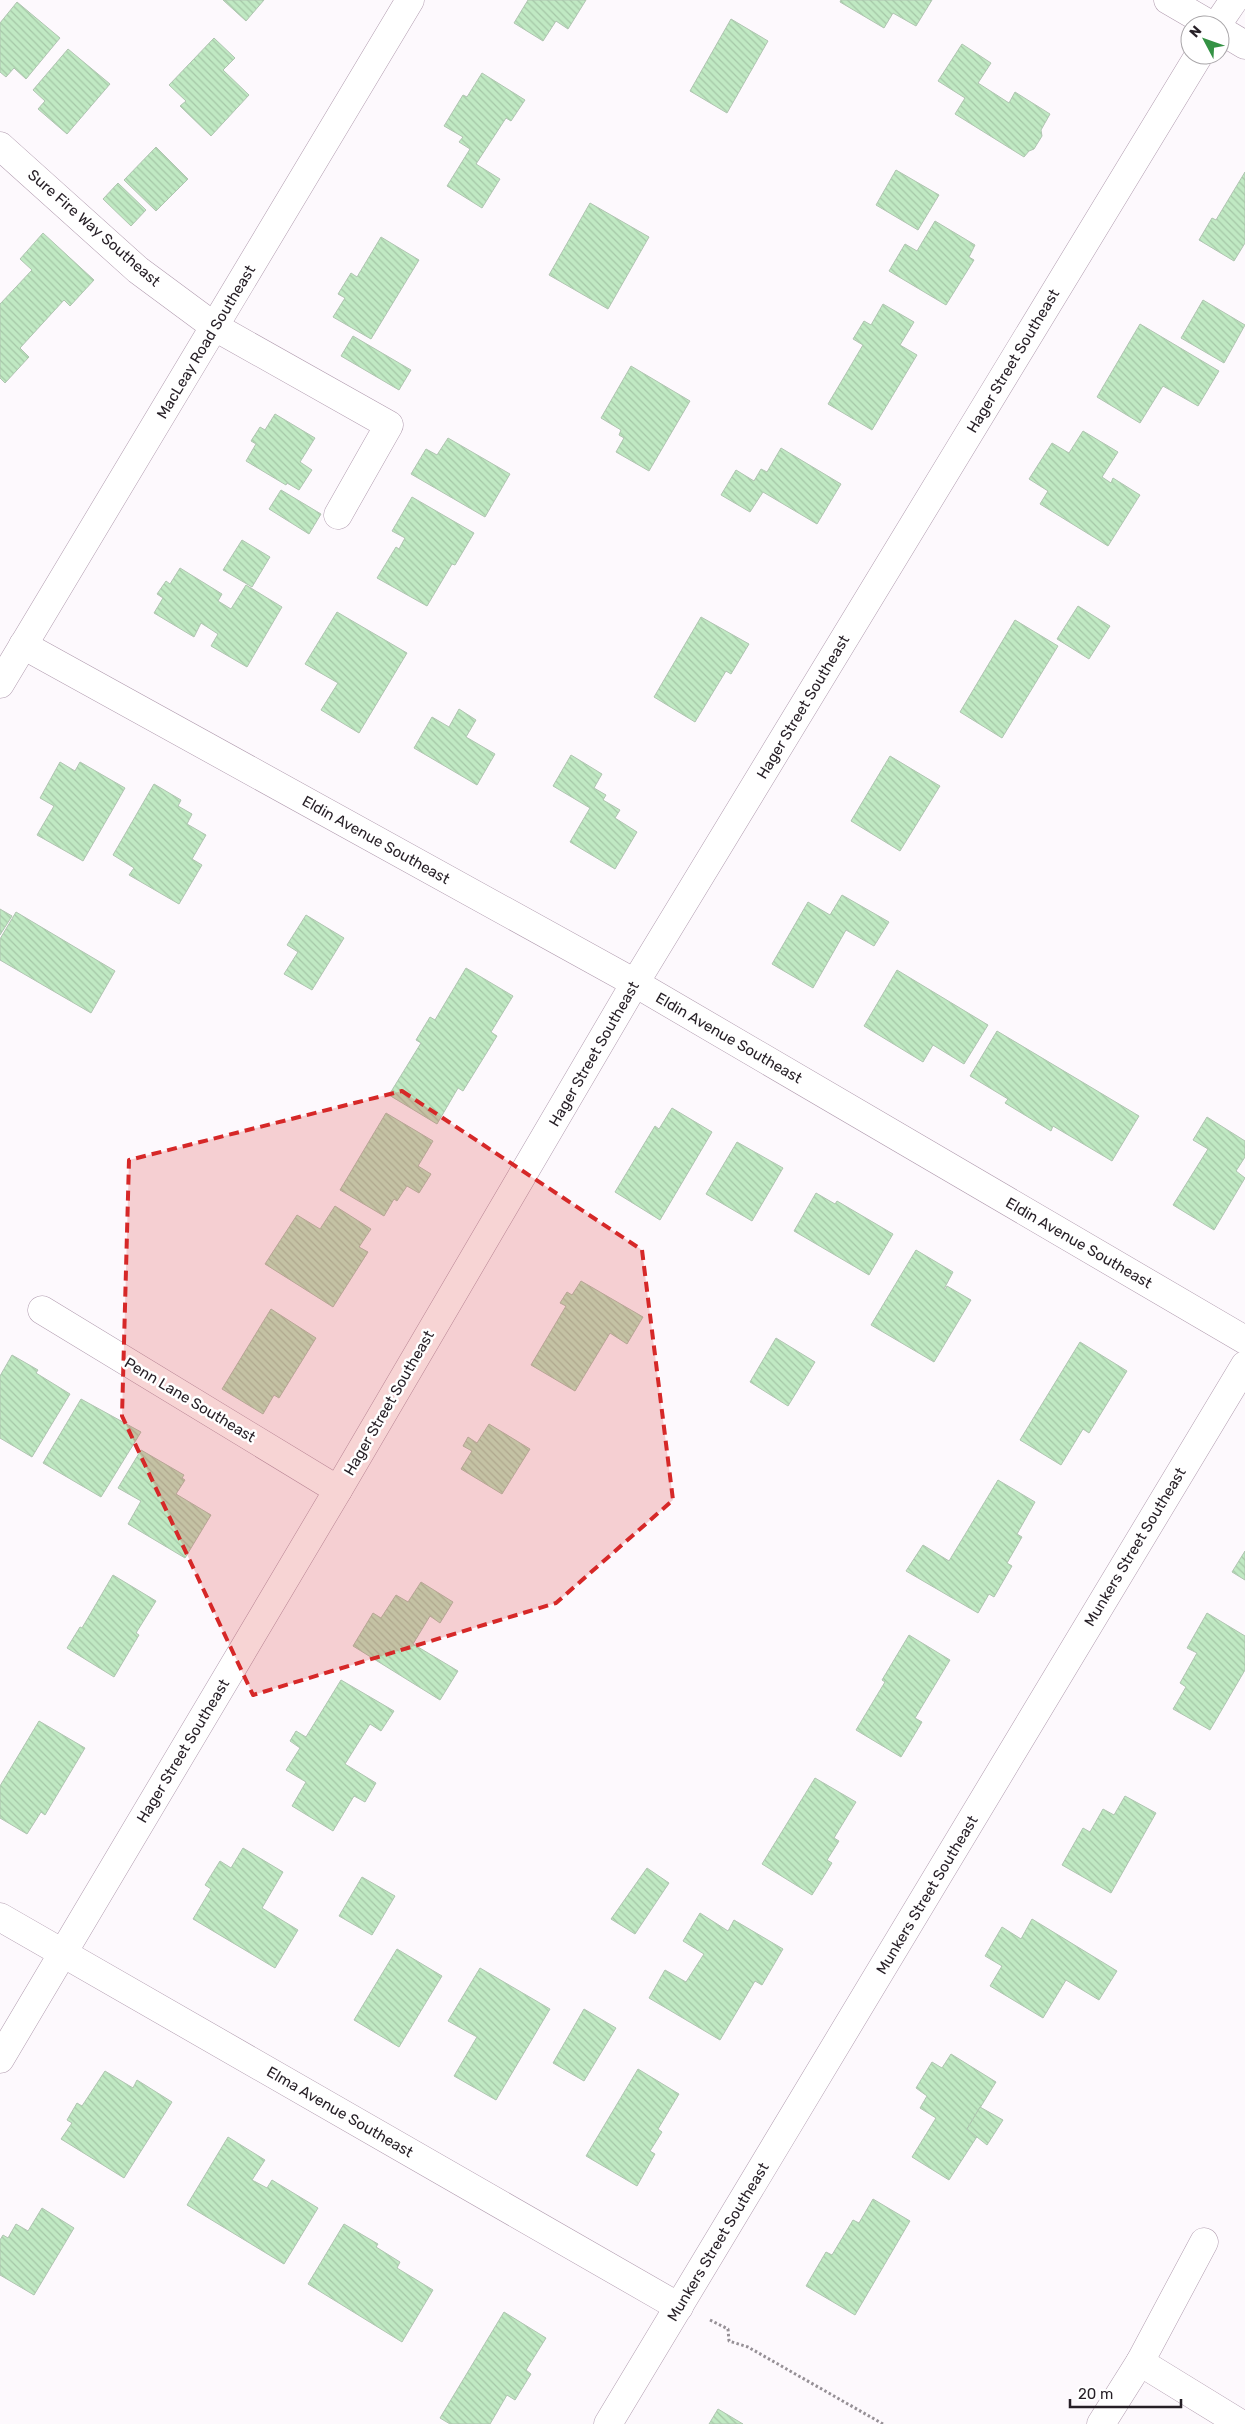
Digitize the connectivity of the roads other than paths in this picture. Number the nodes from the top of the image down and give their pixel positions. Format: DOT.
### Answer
graph roads {
  1 [pos="410,0"];
  2 [pos="1168,0"];
  3 [pos="1234,0"];
  4 [pos="1194,15"];
  5 [pos="1224,15"];
  6 [pos="1230,36"];
  7 [pos="1245,45"];
  8 [pos="1193,65"];
  9 [pos="0,146"];
  10 [pos="215,327"];
  11 [pos="338,515"];
  12 [pos="24,645"];
  13 [pos="0,684"];
  14 [pos="635,983"];
  15 [pos="42,1310"];
  16 [pos="1245,1340"];
  17 [pos="1245,1365"];
  18 [pos="338,1490"];
  19 [pos="0,1917"];
  20 [pos="63,1953"];
  21 [pos="0,2059"];
  22 [pos="1204,2242"];
  23 [pos="680,2307"];
  24 [pos="1140,2362"];
  25 [pos="608,2424"];
  26 [pos="1102,2424"];
  27 [pos="1241,2424"];
  1 -- 10 [label="street, MacLeay Road Southeast"];
  2 -- 4 [label="street"];
  3 -- 5 [label="street"];
  6 -- 7 [label="street"];
  8 -- 14 [label="street, Hager Street Southeast"];
  9 -- 10 [label="street, Sure Fire Way Southeast"];
  10 -- 11 [label="street, Sure Fire Way Southeast"];
  10 -- 12 [label="street, MacLeay Road Southeast"];
  12 -- 13 [label="street, MacLeay Road Southeast"];
  12 -- 14 [label="street, Eldin Avenue Southeast"];
  14 -- 16 [label="street, Eldin Avenue Southeast"];
  14 -- 18 [label="street, Hager Street Southeast"];
  15 -- 18 [label="street, Penn Lane Southeast"];
  17 -- 23 [label="street, Munkers Street Southeast"];
  18 -- 20 [label="street, Hager Street Southeast"];
  19 -- 20 [label="street, Elma Avenue Southeast"];
  20 -- 21 [label="street, Hager Street Southeast"];
  20 -- 23 [label="street, Elma Avenue Southeast"];
  22 -- 24 [label="street"];
  23 -- 25 [label="street, Munkers Street Southeast"];
  24 -- 26 [label="street"];
  24 -- 27 [label="street"];
}
